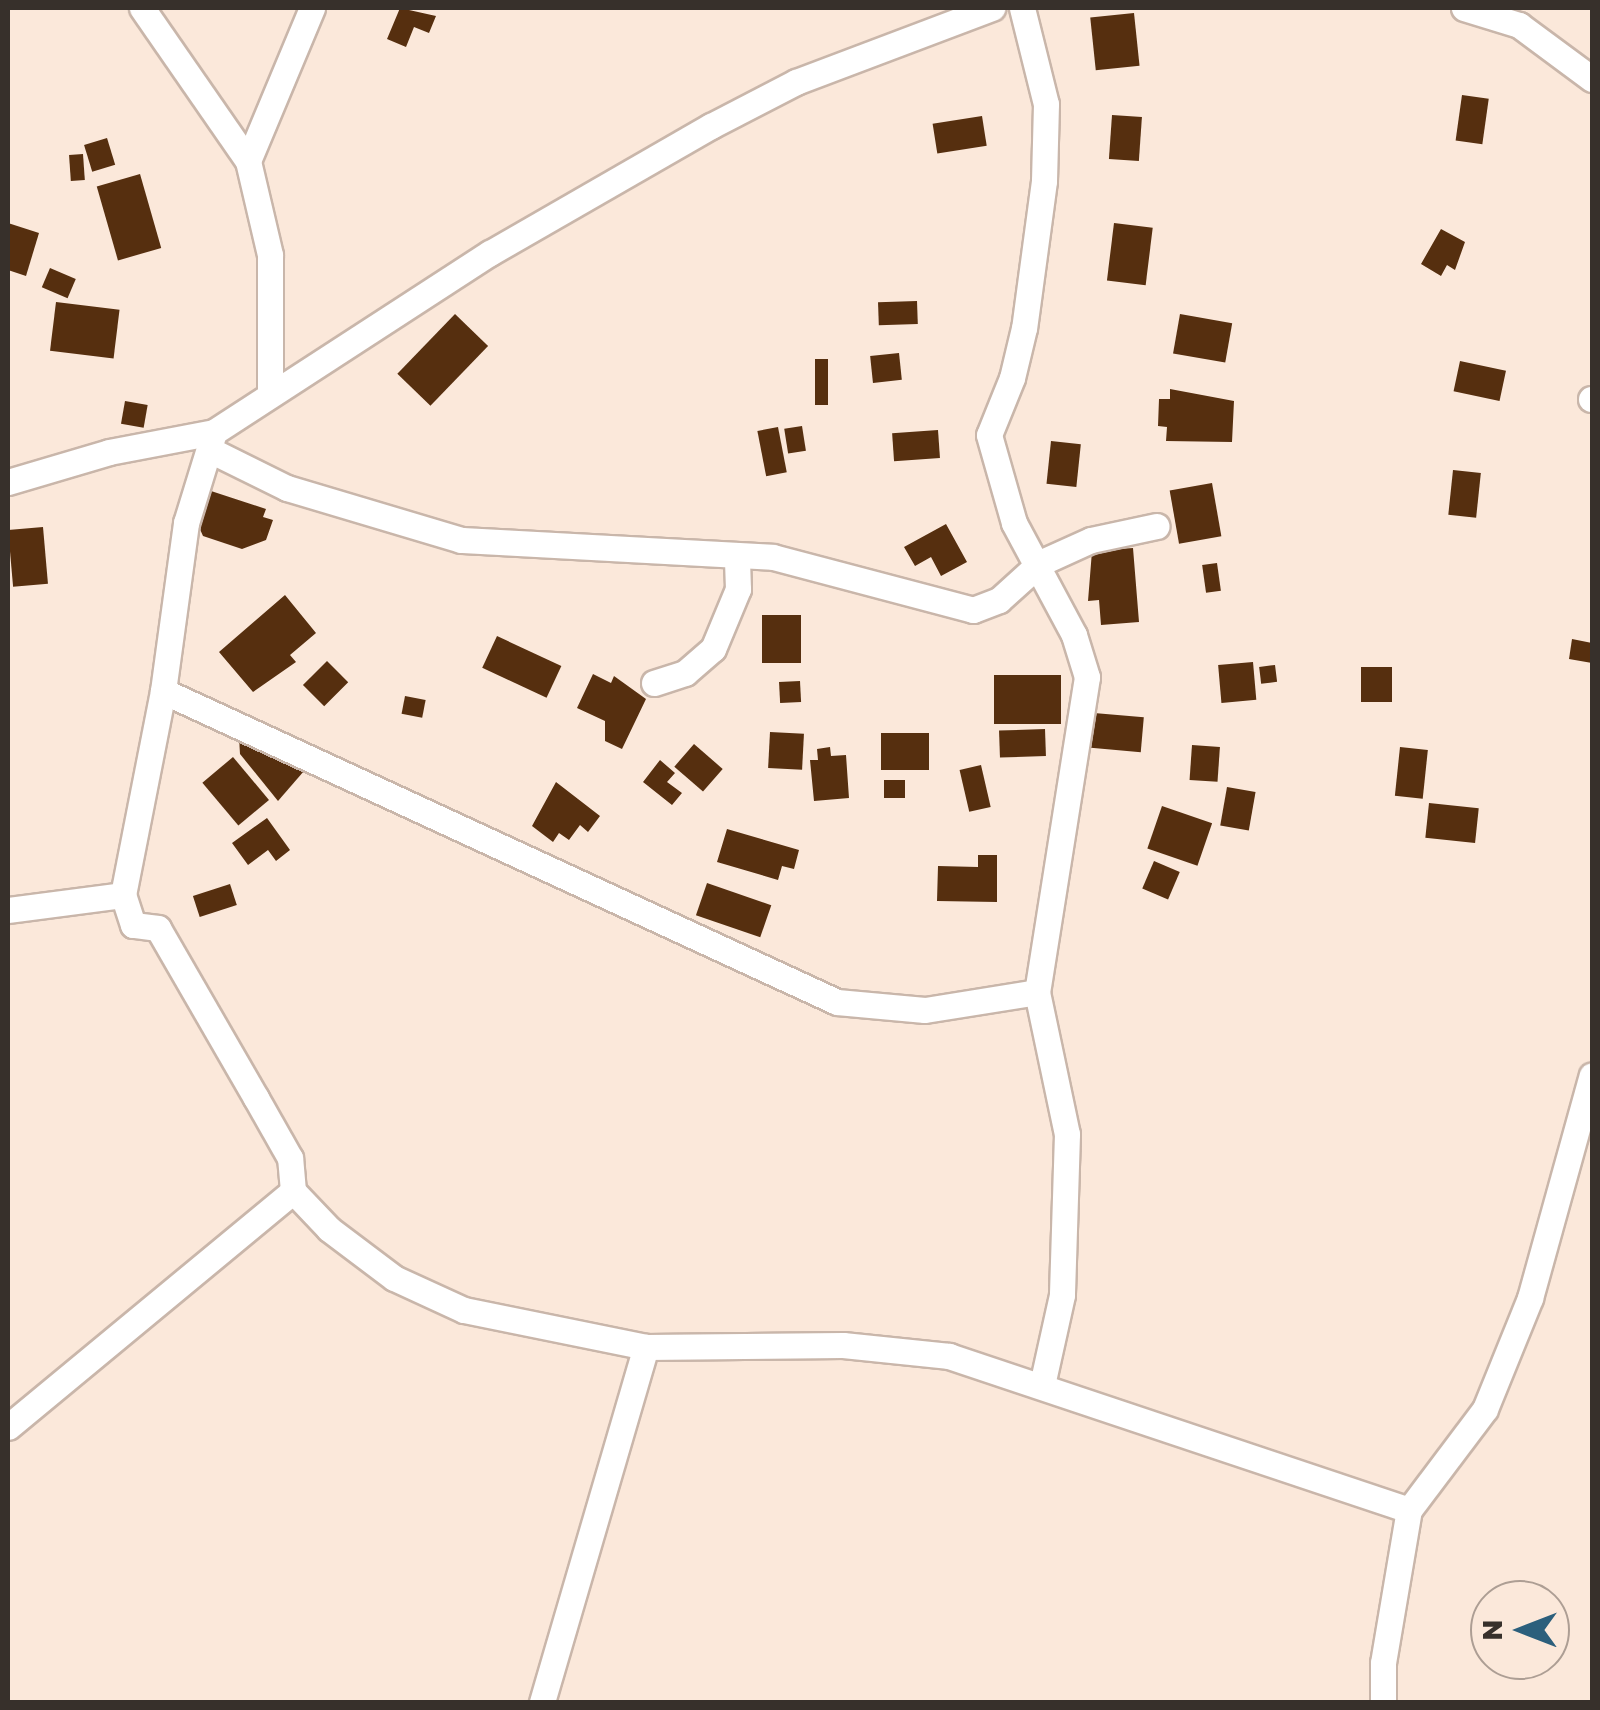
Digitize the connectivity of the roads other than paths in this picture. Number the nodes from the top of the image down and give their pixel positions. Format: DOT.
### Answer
graph roads {
  1 [pos="142,8"];
  2 [pos="312,8"];
  3 [pos="992,8"];
  4 [pos="1022,8"];
  5 [pos="1464,8"];
  6 [pos="1592,78"];
  7 [pos="248,162"];
  8 [pos="270,394"];
  9 [pos="212,441"];
  10 [pos="8,482"];
  11 [pos="1157,526"];
  12 [pos="737,557"];
  13 [pos="1040,563"];
  14 [pos="654,683"];
  15 [pos="163,692"];
  16 [pos="124,895"];
  17 [pos="8,910"];
  18 [pos="1037,992"];
  19 [pos="1592,1075"];
  20 [pos="293,1191"];
  21 [pos="646,1346"];
  22 [pos="1042,1385"];
  23 [pos="8,1428"];
  24 [pos="1409,1510"];
  25 [pos="542,1702"];
  26 [pos="1384,1702"];
  1 -- 7 [label="street"];
  2 -- 7 [label="street"];
  3 -- 8 [label="street"];
  4 -- 13 [label="street"];
  5 -- 6 [label="street"];
  7 -- 8 [label="street"];
  8 -- 9 [label="street"];
  9 -- 10 [label="street"];
  9 -- 12 [label="street"];
  9 -- 15 [label="street"];
  11 -- 13 [label="street"];
  12 -- 13 [label="street"];
  12 -- 14 [label="street"];
  13 -- 18 [label="street"];
  15 -- 16 [label="street"];
  15 -- 18 [label="street"];
  16 -- 17 [label="street"];
  16 -- 20 [label="street"];
  18 -- 22 [label="street"];
  19 -- 24 [label="street"];
  20 -- 21 [label="street"];
  20 -- 23 [label="street"];
  21 -- 22 [label="street"];
  21 -- 25 [label="street"];
  22 -- 24 [label="street"];
  24 -- 26 [label="street"];
}
